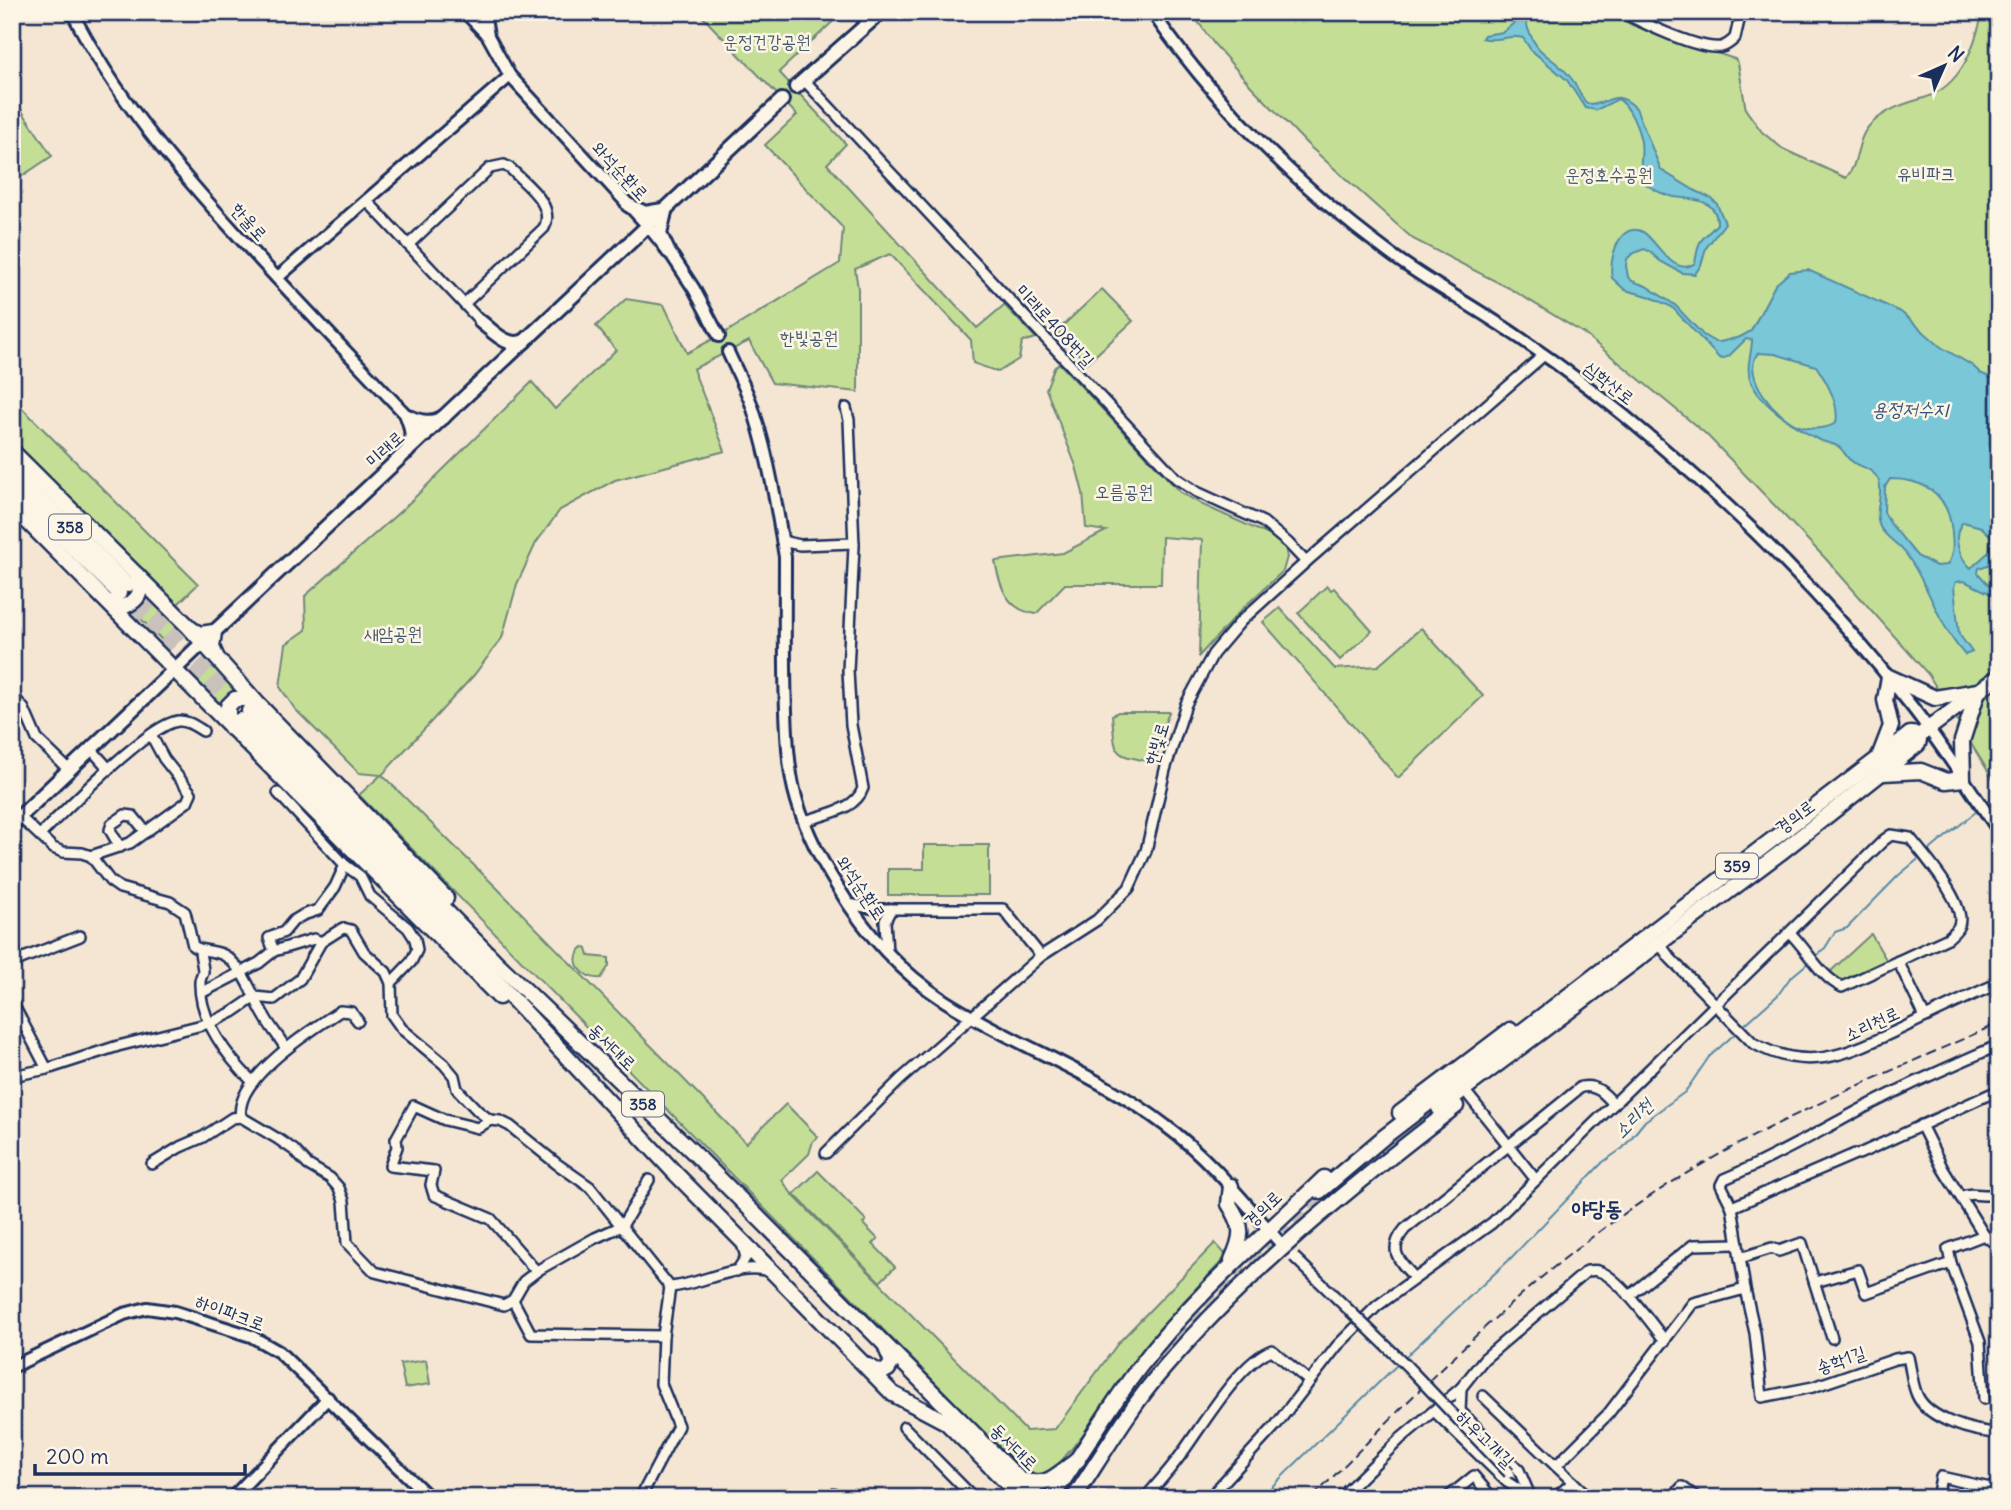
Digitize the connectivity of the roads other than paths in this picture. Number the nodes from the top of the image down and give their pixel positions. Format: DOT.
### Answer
graph roads {
  1 [pos="72,12"];
  2 [pos="466,12"];
  3 [pos="484,12"];
  4 [pos="881,12"];
  5 [pos="1152,12"];
  6 [pos="1622,12"];
  7 [pos="1741,12"];
  8 [pos="488,36"];
  9 [pos="510,76"];
  10 [pos="800,84"];
  11 [pos="782,100"];
  12 [pos="367,201"];
  13 [pos="628,205"];
  14 [pos="669,206"];
  15 [pos="648,226"];
  16 [pos="408,245"];
  17 [pos="626,246"];
  18 [pos="668,251"];
  19 [pos="277,278"];
  20 [pos="464,304"];
  21 [pos="481,322"];
  22 [pos="531,336"];
  23 [pos="719,336"];
  24 [pos="728,352"];
  25 [pos="1544,355"];
  26 [pos="494,372"];
  27 [pos="846,408"];
  28 [pos="407,415"];
  29 [pos="447,415"];
  30 [pos="426,436"];
  31 [pos="12,451"];
  32 [pos="404,456"];
  33 [pos="12,470"];
  34 [pos="12,488"];
  35 [pos="12,506"];
  36 [pos="782,541"];
  37 [pos="854,542"];
  38 [pos="1306,562"];
  39 [pos="123,589"];
  40 [pos="189,627"];
  41 [pos="214,632"];
  42 [pos="203,642"];
  43 [pos="219,660"];
  44 [pos="176,669"];
  45 [pos="1999,676"];
  46 [pos="1889,677"];
  47 [pos="1978,691"];
  48 [pos="12,695"];
  49 [pos="244,715"];
  50 [pos="202,731"];
  51 [pos="1924,732"];
  52 [pos="151,735"];
  53 [pos="92,750"];
  54 [pos="1881,766"];
  55 [pos="109,769"];
  56 [pos="70,771"];
  57 [pos="1966,784"];
  58 [pos="278,793"];
  59 [pos="16,820"];
  60 [pos="805,821"];
  61 [pos="1999,831"];
  62 [pos="146,832"];
  63 [pos="40,835"];
  64 [pos="120,847"];
  65 [pos="91,856"];
  66 [pos="345,865"];
  67 [pos="848,904"];
  68 [pos="891,909"];
  69 [pos="80,936"];
  70 [pos="1794,937"];
  71 [pos="321,942"];
  72 [pos="1659,943"];
  73 [pos="200,950"];
  74 [pos="274,951"];
  75 [pos="887,952"];
  76 [pos="1041,956"];
  77 [pos="1898,961"];
  78 [pos="12,966"];
  79 [pos="242,972"];
  80 [pos="391,983"];
  81 [pos="1999,983"];
  82 [pos="201,993"];
  83 [pos="254,998"];
  84 [pos="12,1002"];
  85 [pos="1714,1004"];
  86 [pos="973,1016"];
  87 [pos="1924,1017"];
  88 [pos="358,1021"];
  89 [pos="210,1023"];
  90 [pos="1551,1024"];
  91 [pos="1999,1045"];
  92 [pos="286,1049"];
  93 [pos="47,1069"];
  94 [pos="12,1076"];
  95 [pos="253,1082"];
  96 [pos="1999,1090"];
  97 [pos="1469,1096"];
  98 [pos="1614,1104"];
  99 [pos="241,1117"];
  100 [pos="490,1120"];
  101 [pos="1921,1125"];
  102 [pos="1507,1146"];
  103 [pos="826,1153"];
  104 [pos="152,1164"];
  105 [pos="649,1180"];
  106 [pos="1536,1180"];
  107 [pos="1231,1186"];
  108 [pos="1999,1193"];
  109 [pos="1322,1196"];
  110 [pos="1961,1196"];
  111 [pos="1732,1207"];
  112 [pos="622,1226"];
  113 [pos="1269,1230"];
  114 [pos="733,1232"];
  115 [pos="1983,1235"];
  116 [pos="1737,1244"];
  117 [pos="1999,1244"];
  118 [pos="1289,1252"];
  119 [pos="1740,1258"];
  120 [pos="1951,1264"];
  121 [pos="1230,1268"];
  122 [pos="737,1271"];
  123 [pos="537,1272"];
  124 [pos="1415,1277"];
  125 [pos="778,1278"];
  126 [pos="1815,1282"];
  127 [pos="670,1287"];
  128 [pos="1745,1289"];
  129 [pos="1629,1296"];
  130 [pos="513,1300"];
  131 [pos="663,1336"];
  132 [pos="877,1337"];
  133 [pos="1832,1338"];
  134 [pos="1665,1341"];
  135 [pos="856,1356"];
  136 [pos="12,1367"];
  137 [pos="1309,1381"];
  138 [pos="1461,1388"];
  139 [pos="1483,1396"];
  140 [pos="328,1398"];
  141 [pos="1984,1399"];
  142 [pos="1445,1403"];
  143 [pos="1434,1411"];
  144 [pos="1460,1412"];
  145 [pos="904,1427"];
  146 [pos="1999,1433"];
  147 [pos="1078,1460"];
  148 [pos="1556,1466"];
  149 [pos="1091,1472"];
  150 [pos="1573,1482"];
  151 [pos="1020,1492"];
  152 [pos="1530,1497"];
  153 [pos="232,1498"];
  154 [pos="430,1498"];
  155 [pos="640,1498"];
  156 [pos="828,1498"];
  157 [pos="850,1498"];
  158 [pos="974,1498"];
  159 [pos="1038,1498"];
  160 [pos="1051,1498"];
  161 [pos="1074,1498"];
  162 [pos="1080,1498"];
  163 [pos="1145,1498"];
  164 [pos="1209,1498"];
  165 [pos="1340,1498"];
  166 [pos="1447,1498"];
  167 [pos="1492,1498"];
  168 [pos="1555,1498"];
  169 [pos="1590,1498"];
  170 [pos="1672,1498"];
  171 [pos="1697,1498"];
  172 [pos="1937,1498"];
  173 [pos="1987,1498"];
  1 -- 19 [label="street, 한울로"];
  2 -- 8 [label="street"];
  3 -- 8 [label="street"];
  4 -- 10 [label="main road"];
  5 -- 25 [label="street, 심학산로"];
  6 -- 7 [label="street"];
  8 -- 9 [label="street, 와석순환로"];
  9 -- 12 [label="street"];
  9 -- 13 [label="street, 와석순환로"];
  10 -- 38 [label="street, 미래로408번길"];
  11 -- 14 [label="main road, 미래로"];
  12 -- 16 [label="street"];
  12 -- 19 [label="street"];
  13 -- 14 [label="main road"];
  13 -- 15 [label="street, 와석순환로"];
  13 -- 17 [label="main road"];
  14 -- 15 [label="main road, 미래로"];
  14 -- 18 [label="main road"];
  15 -- 17 [label="main road, 미래로"];
  15 -- 18 [label="street, 와석순환로"];
  16 -- 20 [label="street"];
  16 -- 20 [label="street"];
  17 -- 18 [label="main road"];
  17 -- 22 [label="main road, 미래로"];
  18 -- 23 [label="street, 와석순환로"];
  19 -- 28 [label="street, 한울로"];
  20 -- 21 [label="street"];
  21 -- 22 [label="main road"];
  21 -- 26 [label="main road"];
  22 -- 26 [label="main road, 미래로"];
  24 -- 36 [label="street, 와석순환로"];
  25 -- 38 [label="street, 한빛로"];
  25 -- 46 [label="street, 심학산로"];
  26 -- 29 [label="main road, 미래로"];
  27 -- 37 [label="street"];
  28 -- 29 [label="main road"];
  28 -- 30 [label="street, 한울로"];
  28 -- 32 [label="main road"];
  29 -- 30 [label="main road, 미래로"];
  30 -- 32 [label="main road, 미래로"];
  31 -- 39 [label="main road"];
  32 -- 41 [label="main road, 미래로"];
  33 -- 39 [label="main road, 358"];
  34 -- 39 [label="main road, 358"];
  35 -- 39 [label="main road"];
  36 -- 37 [label="street"];
  36 -- 60 [label="street, 와석순환로"];
  37 -- 60 [label="street"];
  38 -- 76 [label="street, 한빛로"];
  39 -- 40 [label="main road"];
  39 -- 44 [label="main road"];
  40 -- 41 [label="main road"];
  40 -- 42 [label="main road"];
  41 -- 42 [label="main road, 미래로"];
  41 -- 43 [label="main road"];
  42 -- 43 [label="main road"];
  42 -- 44 [label="main road, 미래로"];
  43 -- 49 [label="main road"];
  44 -- 49 [label="main road"];
  44 -- 53 [label="main road, 미래로"];
  45 -- 47 [label="main road, 경의로 / 359"];
  46 -- 47 [label="main road"];
  46 -- 51 [label="street, 심학산로"];
  46 -- 54 [label="main road"];
  47 -- 51 [label="main road, 경의로 / 359"];
  47 -- 57 [label="main road"];
  48 -- 56 [label="street"];
  49 -- 114 [label="main road, 동서대로"];
  49 -- 132 [label="main road, 동서대로"];
  50 -- 52 [label="street"];
  51 -- 54 [label="main road, 경의로 / 359"];
  51 -- 57 [label="street, 심학산로"];
  52 -- 55 [label="street"];
  52 -- 62 [label="street"];
  53 -- 55 [label="street"];
  53 -- 56 [label="main road, 미래로"];
  54 -- 57 [label="main road"];
  54 -- 72 [label="main road, 경의로 / 359"];
  54 -- 109 [label="main road, 경의로 / 359"];
  55 -- 63 [label="street"];
  56 -- 59 [label="main road, 미래로"];
  57 -- 61 [label="street, 심학산로"];
  58 -- 66 [label="street"];
  59 -- 63 [label="street"];
  60 -- 67 [label="street, 와석순환로"];
  62 -- 64 [label="street"];
  62 -- 64 [label="street"];
  63 -- 65 [label="street"];
  64 -- 65 [label="street"];
  65 -- 73 [label="street"];
  66 -- 74 [label="street"];
  66 -- 80 [label="street"];
  67 -- 68 [label="street"];
  67 -- 75 [label="street, 와석순환로"];
  68 -- 75 [label="street"];
  68 -- 76 [label="street"];
  69 -- 78 [label="street"];
  70 -- 77 [label="street"];
  70 -- 77 [label="street"];
  70 -- 85 [label="street"];
  71 -- 74 [label="street"];
  71 -- 80 [label="street"];
  71 -- 83 [label="street"];
  72 -- 85 [label="street"];
  72 -- 90 [label="main road, 경의로 / 359"];
  73 -- 79 [label="street"];
  73 -- 82 [label="street"];
  74 -- 79 [label="street"];
  75 -- 86 [label="street, 와석순환로"];
  76 -- 86 [label="street, 한빛로"];
  77 -- 87 [label="street"];
  79 -- 82 [label="street"];
  79 -- 83 [label="street"];
  80 -- 100 [label="street"];
  81 -- 87 [label="street, 소리천로"];
  82 -- 89 [label="street"];
  83 -- 89 [label="street"];
  83 -- 92 [label="street"];
  84 -- 93 [label="street"];
  85 -- 87 [label="street, 소리천로"];
  85 -- 98 [label="street"];
  86 -- 103 [label="street, 한빛로"];
  86 -- 107 [label="street, 와석순환로"];
  88 -- 92 [label="street"];
  89 -- 93 [label="street"];
  89 -- 95 [label="street"];
  90 -- 97 [label="main road, 경의로"];
  90 -- 109 [label="main road, 경의로 / 359"];
  91 -- 111 [label="street, 송학1길"];
  92 -- 95 [label="street"];
  93 -- 94 [label="street"];
  95 -- 99 [label="street"];
  96 -- 101 [label="street"];
  97 -- 102 [label="street"];
  97 -- 109 [label="main road, 경의로"];
  98 -- 102 [label="street"];
  98 -- 106 [label="street"];
  99 -- 104 [label="street"];
  99 -- 130 [label="street"];
  100 -- 112 [label="street"];
  100 -- 123 [label="street"];
  101 -- 110 [label="street"];
  101 -- 111 [label="street"];
  102 -- 106 [label="street"];
  102 -- 124 [label="street"];
  105 -- 112 [label="street"];
  106 -- 124 [label="street"];
  107 -- 113 [label="street, 와석순환로"];
  107 -- 121 [label="main road"];
  108 -- 110 [label="street"];
  109 -- 113 [label="main road, 경의로"];
  109 -- 118 [label="main road, 경의로"];
  110 -- 115 [label="street"];
  111 -- 116 [label="street, 송학1길"];
  112 -- 123 [label="street"];
  112 -- 127 [label="street"];
  113 -- 118 [label="street, 와석순환로"];
  113 -- 121 [label="main road, 경의로"];
  114 -- 122 [label="street"];
  114 -- 125 [label="main road, 동서대로"];
  115 -- 117 [label="street"];
  115 -- 120 [label="street"];
  116 -- 119 [label="street, 송학1길"];
  116 -- 129 [label="street"];
  118 -- 149 [label="main road, 경의로"];
  118 -- 152 [label="street, 하우고개길, bridge"];
  119 -- 126 [label="street, 송학1길"];
  119 -- 128 [label="street, 송학1길"];
  120 -- 126 [label="street"];
  120 -- 141 [label="street"];
  121 -- 147 [label="main road, 경의로"];
  122 -- 125 [label="street"];
  122 -- 127 [label="street"];
  123 -- 130 [label="street"];
  124 -- 137 [label="street"];
  125 -- 135 [label="main road, 동서대로"];
  126 -- 133 [label="street, 송학1길"];
  127 -- 131 [label="street"];
  128 -- 134 [label="street"];
  128 -- 146 [label="street, 송학1길"];
  129 -- 134 [label="street"];
  129 -- 138 [label="street"];
  130 -- 131 [label="street"];
  131 -- 155 [label="street"];
  132 -- 135 [label="main road"];
  132 -- 151 [label="main road, 동서대로"];
  134 -- 148 [label="street"];
  135 -- 151 [label="main road, 동서대로"];
  136 -- 140 [label="street, 하이파크로"];
  137 -- 163 [label="street"];
  137 -- 164 [label="street"];
  138 -- 142 [label="street"];
  138 -- 144 [label="street"];
  139 -- 148 [label="street"];
  140 -- 153 [label="street"];
  140 -- 154 [label="street, 하이파크로"];
  142 -- 143 [label="street, 하우고개길"];
  142 -- 144 [label="street, 하우고개길"];
  143 -- 152 [label="street, 하우고개길"];
  143 -- 165 [label="street"];
  144 -- 152 [label="street, 하우고개길"];
  145 -- 158 [label="street"];
  147 -- 151 [label="main road"];
  147 -- 160 [label="main road, 경의로"];
  148 -- 150 [label="street"];
  149 -- 161 [label="main road, 경의로"];
  149 -- 162 [label="main road"];
  150 -- 168 [label="street"];
  150 -- 169 [label="street"];
  151 -- 159 [label="main road, 동서대로"];
  156 -- 157 [label="street"];
  166 -- 167 [label="street"];
  170 -- 171 [label="street"];
  172 -- 173 [label="street"];
}
